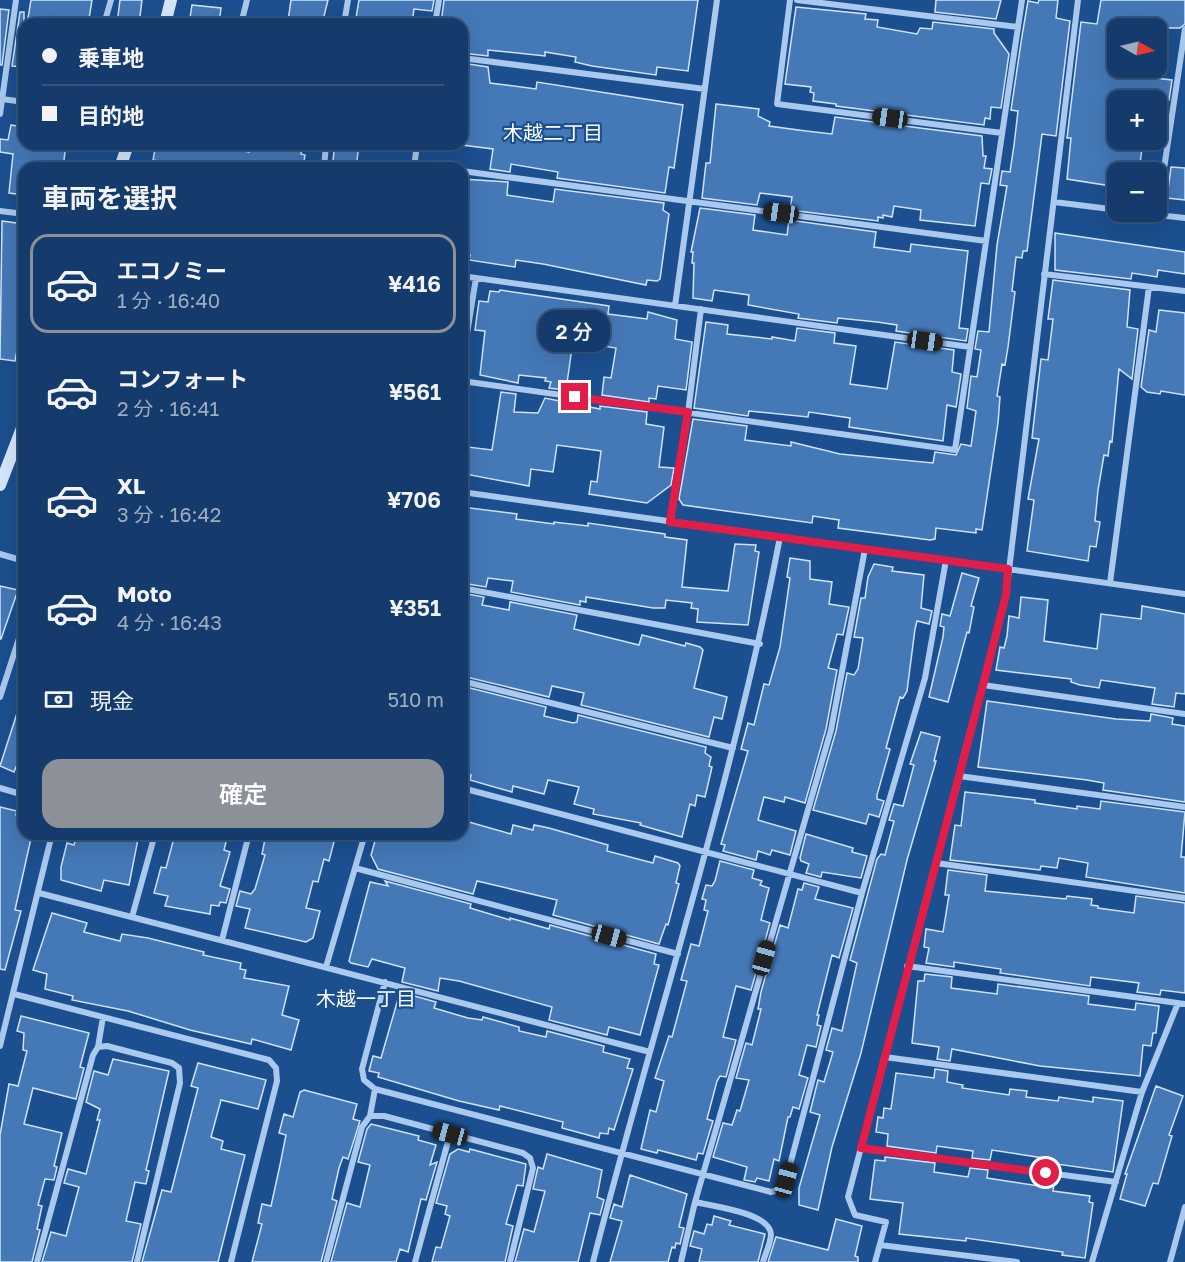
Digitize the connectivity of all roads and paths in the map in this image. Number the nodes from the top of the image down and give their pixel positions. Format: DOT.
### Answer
graph roads {
  1 [pos="16,0"];
  2 [pos="111,0"];
  3 [pos="171,0"];
  4 [pos="247,0"];
  5 [pos="348,0"];
  6 [pos="439,0"];
  7 [pos="717,0"];
  8 [pos="790,0"];
  9 [pos="797,0"];
  10 [pos="1022,0"];
  11 [pos="1077,0"];
  12 [pos="106,18"];
  13 [pos="166,18"];
  14 [pos="242,18"];
  15 [pos="345,18"];
  16 [pos="436,18"];
  17 [pos="1018,27"];
  18 [pos="1185,29"];
  19 [pos="468,59"];
  20 [pos="705,89"];
  21 [pos="2,99"];
  22 [pos="18,101"];
  23 [pos="0,114"];
  24 [pos="1002,133"];
  25 [pos="1165,162"];
  26 [pos="468,172"];
  27 [pos="689,201"];
  28 [pos="1054,202"];
  29 [pos="1107,209"];
  30 [pos="0,211"];
  31 [pos="18,213"];
  32 [pos="1167,216"];
  33 [pos="1185,218"];
  34 [pos="986,241"];
  35 [pos="1044,274"];
  36 [pos="468,277"];
  37 [pos="476,278"];
  38 [pos="1149,287"];
  39 [pos="1185,291"];
  40 [pos="675,306"];
  41 [pos="701,309"];
  42 [pos="468,327"];
  43 [pos="970,348"];
  44 [pos="468,382"];
  45 [pos="688,412"];
  46 [pos="18,438"];
  47 [pos="0,485"];
  48 [pos="468,493"];
  49 [pos="670,522"];
  50 [pos="780,537"];
  51 [pos="865,549"];
  52 [pos="0,554"];
  53 [pos="18,559"];
  54 [pos="946,560"];
  55 [pos="1008,569"];
  56 [pos="1110,583"];
  57 [pos="468,589"];
  58 [pos="1185,594"];
  59 [pos="18,642"];
  60 [pos="760,644"];
  61 [pos="468,682"];
  62 [pos="983,685"];
  63 [pos="0,697"];
  64 [pos="1185,714"];
  65 [pos="733,748"];
  66 [pos="959,776"];
  67 [pos="0,788"];
  68 [pos="468,790"];
  69 [pos="18,793"];
  70 [pos="1185,807"];
  71 [pos="51,840"];
  72 [pos="153,840"];
  73 [pos="247,840"];
  74 [pos="363,840"];
  75 [pos="707,851"];
  76 [pos="936,863"];
  77 [pos="355,868"];
  78 [pos="789,872"];
  79 [pos="39,892"];
  80 [pos="862,892"];
  81 [pos="1185,898"];
  82 [pos="132,917"];
  83 [pos="222,940"];
  84 [pos="678,954"];
  85 [pos="907,966"];
  86 [pos="326,967"];
  87 [pos="385,982"];
  88 [pos="14,994"];
  89 [pos="1181,1003"];
  90 [pos="103,1017"];
  91 [pos="0,1046"];
  92 [pos="98,1047"];
  93 [pos="650,1052"];
  94 [pos="885,1057"];
  95 [pos="375,1089"];
  96 [pos="1143,1092"];
  97 [pos="370,1116"];
  98 [pos="450,1134"];
  99 [pos="861,1148"];
  100 [pos="621,1154"];
  101 [pos="702,1174"];
  102 [pos="1116,1182"];
  103 [pos="695,1202"];
  104 [pos="1185,1207"];
  105 [pos="880,1245"];
  106 [pos="37,1262"];
  107 [pos="137,1262"];
  108 [pos="231,1262"];
  109 [pos="326,1262"];
  110 [pos="415,1262"];
  111 [pos="510,1262"];
  112 [pos="593,1262"];
  113 [pos="681,1262"];
  114 [pos="763,1262"];
  115 [pos="875,1262"];
  116 [pos="1017,1262"];
  117 [pos="1092,1262"];
  118 [pos="1170,1262"];
  1 -- 21 [label="street"];
  2 -- 12 [label="street"];
  3 -- 13 [label="main road"];
  4 -- 14 [label="street"];
  5 -- 15 [label="street"];
  6 -- 16 [label="street"];
  7 -- 20 [label="street"];
  8 -- 24 [label="street"];
  9 -- 17 [label="street"];
  10 -- 17 [label="street"];
  11 -- 28 [label="street"];
  17 -- 24 [label="street"];
  18 -- 25 [label="street"];
  19 -- 20 [label="street"];
  20 -- 27 [label="street"];
  21 -- 22 [label="street"];
  21 -- 23 [label="street"];
  24 -- 34 [label="street"];
  26 -- 27 [label="street"];
  27 -- 34 [label="street"];
  27 -- 40 [label="street"];
  28 -- 29 [label="street"];
  28 -- 35 [label="street"];
  30 -- 31 [label="street"];
  32 -- 33 [label="street"];
  34 -- 43 [label="street"];
  35 -- 38 [label="street"];
  35 -- 55 [label="street"];
  36 -- 37 [label="street"];
  37 -- 40 [label="street"];
  37 -- 42 [label="street"];
  38 -- 39 [label="street"];
  38 -- 56 [label="street"];
  40 -- 41 [label="street"];
  41 -- 43 [label="street"];
  41 -- 45 [label="street"];
  43 -- 45 [label="street"];
  44 -- 45 [label="street"];
  45 -- 49 [label="street"];
  46 -- 47 [label="main road"];
  48 -- 49 [label="street"];
  49 -- 50 [label="street"];
  50 -- 51 [label="street"];
  50 -- 60 [label="street"];
  51 -- 54 [label="street"];
  51 -- 78 [label="street"];
  52 -- 53 [label="street"];
  54 -- 55 [label="street"];
  54 -- 80 [label="street"];
  55 -- 56 [label="street"];
  55 -- 62 [label="street"];
  56 -- 58 [label="street"];
  57 -- 60 [label="street"];
  59 -- 63 [label="street"];
  60 -- 65 [label="street"];
  61 -- 65 [label="street"];
  62 -- 64 [label="street"];
  62 -- 66 [label="street"];
  65 -- 75 [label="street"];
  66 -- 70 [label="street"];
  66 -- 76 [label="street"];
  67 -- 69 [label="street"];
  68 -- 75 [label="street"];
  71 -- 79 [label="street"];
  72 -- 82 [label="street"];
  73 -- 83 [label="street"];
  74 -- 77 [label="street"];
  75 -- 78 [label="street"];
  75 -- 84 [label="street"];
  76 -- 81 [label="street"];
  76 -- 85 [label="street"];
  77 -- 84 [label="street"];
  77 -- 86 [label="street"];
  78 -- 80 [label="street"];
  78 -- 101 [label="street"];
  79 -- 82 [label="street"];
  79 -- 88 [label="street"];
  80 -- 101 [label="street"];
  82 -- 83 [label="street"];
  83 -- 86 [label="street"];
  84 -- 93 [label="street"];
  85 -- 89 [label="street"];
  85 -- 94 [label="street"];
  86 -- 87 [label="street"];
  87 -- 93 [label="street"];
  87 -- 95 [label="street"];
  88 -- 90 [label="street"];
  88 -- 91 [label="street"];
  89 -- 96 [label="street"];
  90 -- 92 [label="street"];
  90 -- 108 [label="street"];
  92 -- 106 [label="street"];
  92 -- 107 [label="street"];
  93 -- 100 [label="street"];
  94 -- 96 [label="street"];
  94 -- 99 [label="street"];
  95 -- 97 [label="street"];
  95 -- 100 [label="street"];
  96 -- 102 [label="street"];
  97 -- 98 [label="street"];
  97 -- 109 [label="street"];
  98 -- 110 [label="street"];
  98 -- 111 [label="street"];
  99 -- 102 [label="street"];
  99 -- 105 [label="street"];
  100 -- 101 [label="street"];
  100 -- 112 [label="street"];
  101 -- 103 [label="street"];
  102 -- 117 [label="street"];
  103 -- 113 [label="street"];
  103 -- 114 [label="street"];
  104 -- 118 [label="street"];
  105 -- 115 [label="street"];
  105 -- 116 [label="street"];
}
